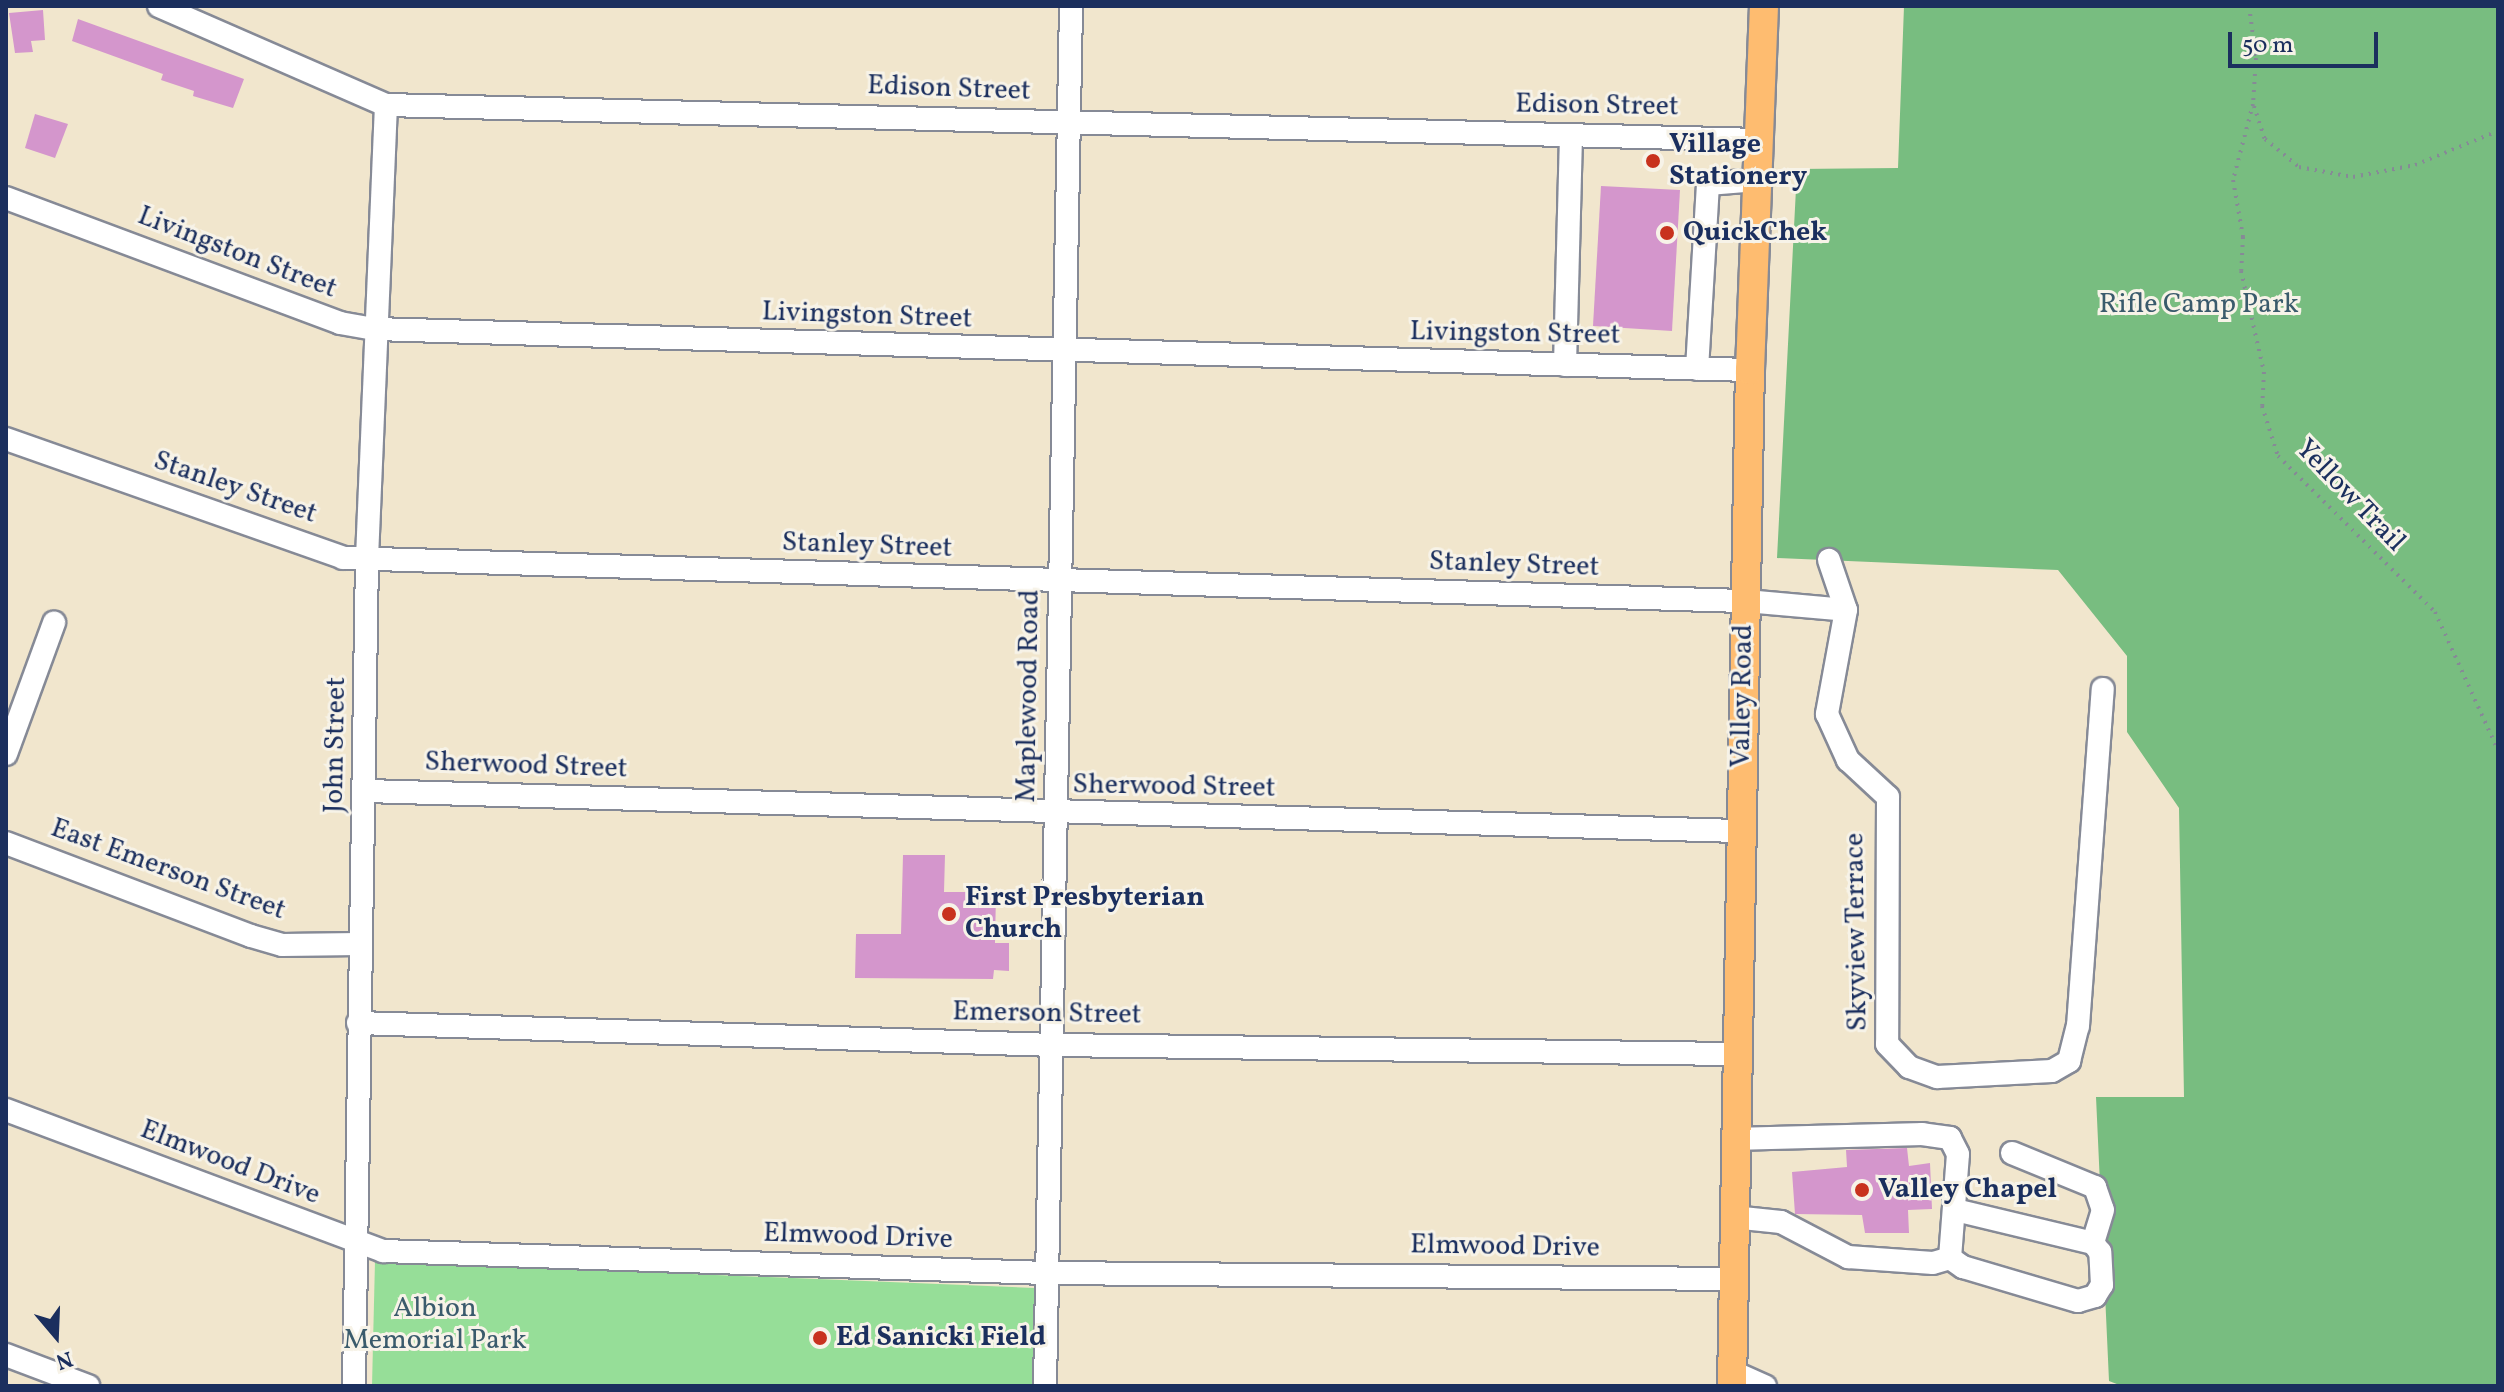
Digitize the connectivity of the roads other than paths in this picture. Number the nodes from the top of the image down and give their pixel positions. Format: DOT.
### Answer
graph roads {
  1 [pos="159,6"];
  2 [pos="1071,6"];
  3 [pos="1764,6"];
  4 [pos="194,12"];
  5 [pos="386,105"];
  6 [pos="1069,122"];
  7 [pos="1571,136"];
  8 [pos="1758,140"];
  9 [pos="1757,180"];
  10 [pos="6,198"];
  11 [pos="375,329"];
  12 [pos="1064,353"];
  13 [pos="1565,365"];
  14 [pos="1697,369"];
  15 [pos="1750,370"];
  16 [pos="6,439"];
  17 [pos="367,558"];
  18 [pos="1829,560"];
  19 [pos="1061,583"];
  20 [pos="1746,601"];
  21 [pos="1846,610"];
  22 [pos="54,623"];
  23 [pos="2103,689"];
  24 [pos="6,754"];
  25 [pos="366,791"];
  26 [pos="1058,814"];
  27 [pos="1740,831"];
  28 [pos="6,843"];
  29 [pos="359,944"];
  30 [pos="358,1023"];
  31 [pos="1054,1045"];
  32 [pos="1735,1054"];
  33 [pos="6,1110"];
  34 [pos="1734,1139"];
  35 [pos="2012,1153"];
  36 [pos="1956,1210"];
  37 [pos="1733,1217"];
  38 [pos="355,1243"];
  39 [pos="2093,1243"];
  40 [pos="1950,1258"];
  41 [pos="1046,1273"];
  42 [pos="1733,1279"];
  43 [pos="6,1355"];
  44 [pos="1733,1379"];
  45 [pos="88,1386"];
  46 [pos="354,1386"];
  47 [pos="1045,1386"];
  48 [pos="1765,1386"];
  1 -- 4 [label="street, Edison Street"];
  2 -- 6 [label="street, Maplewood Road"];
  3 -- 8 [label="main road, Valley Road"];
  4 -- 5 [label="street, Edison Street"];
  5 -- 6 [label="street, Edison Street"];
  5 -- 11 [label="street, John Street"];
  6 -- 7 [label="street, Edison Street"];
  6 -- 12 [label="street, Maplewood Road"];
  7 -- 8 [label="street, Edison Street"];
  7 -- 13 [label="street"];
  8 -- 9 [label="main road, Valley Road"];
  9 -- 14 [label="street"];
  9 -- 15 [label="main road, Valley Road"];
  10 -- 11 [label="street, Livingston Street"];
  11 -- 12 [label="street, Livingston Street"];
  11 -- 17 [label="street, John Street"];
  12 -- 13 [label="street, Livingston Street"];
  12 -- 19 [label="street, Maplewood Road"];
  13 -- 14 [label="street, Livingston Street"];
  14 -- 15 [label="street, Livingston Street"];
  15 -- 20 [label="main road, Valley Road"];
  16 -- 17 [label="street, Stanley Street"];
  17 -- 19 [label="street, Stanley Street"];
  17 -- 25 [label="street, John Street"];
  18 -- 21 [label="street, Skyview Terrace"];
  19 -- 20 [label="street, Stanley Street"];
  19 -- 26 [label="street, Maplewood Road"];
  20 -- 21 [label="street"];
  20 -- 27 [label="main road, Valley Road"];
  21 -- 23 [label="street, Skyview Terrace"];
  22 -- 24 [label="street"];
  25 -- 26 [label="street, Sherwood Street"];
  25 -- 29 [label="street, John Street"];
  26 -- 27 [label="street, Sherwood Street"];
  26 -- 31 [label="street, Maplewood Road"];
  27 -- 32 [label="main road, Valley Road"];
  28 -- 29 [label="street, East Emerson Street"];
  29 -- 30 [label="street, John Street"];
  30 -- 31 [label="street, Emerson Street"];
  30 -- 38 [label="street, John Street"];
  31 -- 32 [label="street, Emerson Street"];
  31 -- 41 [label="street, Maplewood Road"];
  32 -- 34 [label="main road, Valley Road"];
  33 -- 38 [label="street, Elmwood Drive"];
  34 -- 36 [label="street"];
  34 -- 37 [label="main road, Valley Road"];
  35 -- 39 [label="street"];
  36 -- 39 [label="street"];
  36 -- 40 [label="street"];
  37 -- 40 [label="street"];
  37 -- 42 [label="main road, Valley Road"];
  38 -- 41 [label="street, Elmwood Drive"];
  38 -- 46 [label="street, John Street"];
  39 -- 40 [label="street"];
  41 -- 42 [label="street, Elmwood Drive"];
  41 -- 47 [label="street, Maplewood Road"];
  42 -- 44 [label="main road, Valley Road"];
  43 -- 45 [label="street"];
  44 -- 48 [label="street"];
}
